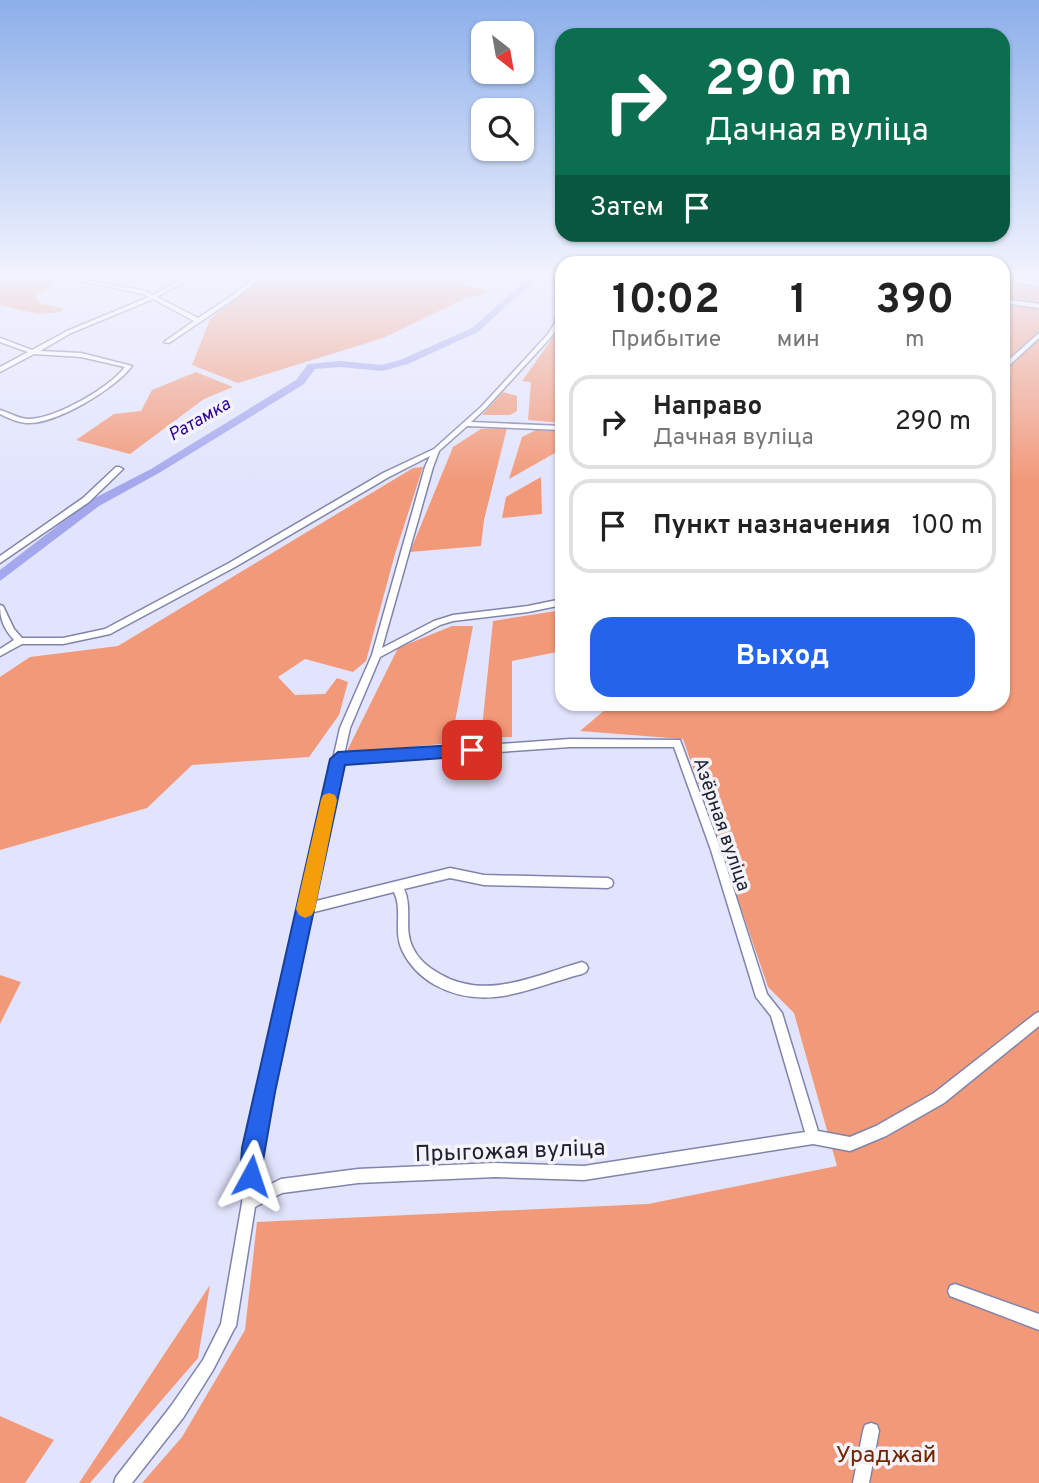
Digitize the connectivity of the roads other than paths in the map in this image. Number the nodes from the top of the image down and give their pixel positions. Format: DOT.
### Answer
graph roads {
  1 [pos="14,345"];
  2 [pos="45,345"];
  3 [pos="540,345"];
  4 [pos="1028,345"];
  5 [pos="32,352"];
  6 [pos="1010,362"];
  7 [pos="0,370"];
  8 [pos="0,412"];
  9 [pos="466,424"];
  10 [pos="555,428"];
  11 [pos="436,450"];
  12 [pos="118,469"];
  13 [pos="0,560"];
  14 [pos="555,603"];
  15 [pos="0,608"];
  16 [pos="20,641"];
  17 [pos="0,653"];
  18 [pos="376,655"];
  19 [pos="338,759"];
  20 [pos="608,883"];
  21 [pos="396,886"];
  22 [pos="305,909"];
  23 [pos="582,968"];
  24 [pos="1039,1018"];
  25 [pos="813,1137"];
  26 [pos="249,1203"];
  27 [pos="955,1291"];
  28 [pos="1039,1322"];
  29 [pos="871,1431"];
  30 [pos="122,1483"];
  31 [pos="861,1483"];
  1 -- 5 [label="street"];
  2 -- 5 [label="street"];
  3 -- 9 [label="street"];
  4 -- 6 [label="street"];
  5 -- 7 [label="street"];
  5 -- 8 [label="street"];
  9 -- 10 [label="street"];
  9 -- 11 [label="street"];
  11 -- 16 [label="street"];
  11 -- 18 [label="street"];
  12 -- 13 [label="street"];
  14 -- 18 [label="street"];
  15 -- 16 [label="street"];
  16 -- 17 [label="street"];
  18 -- 19 [label="street"];
  19 -- 22 [label="street"];
  19 -- 25 [label="street, Азёрная вуліца"];
  20 -- 21 [label="street"];
  21 -- 22 [label="street"];
  21 -- 23 [label="street"];
  22 -- 26 [label="street"];
  24 -- 25 [label="street, Прыгожая вуліца"];
  25 -- 26 [label="street, Прыгожая вуліца"];
  26 -- 30 [label="street"];
  27 -- 28 [label="street"];
  29 -- 31 [label="street"];
}
